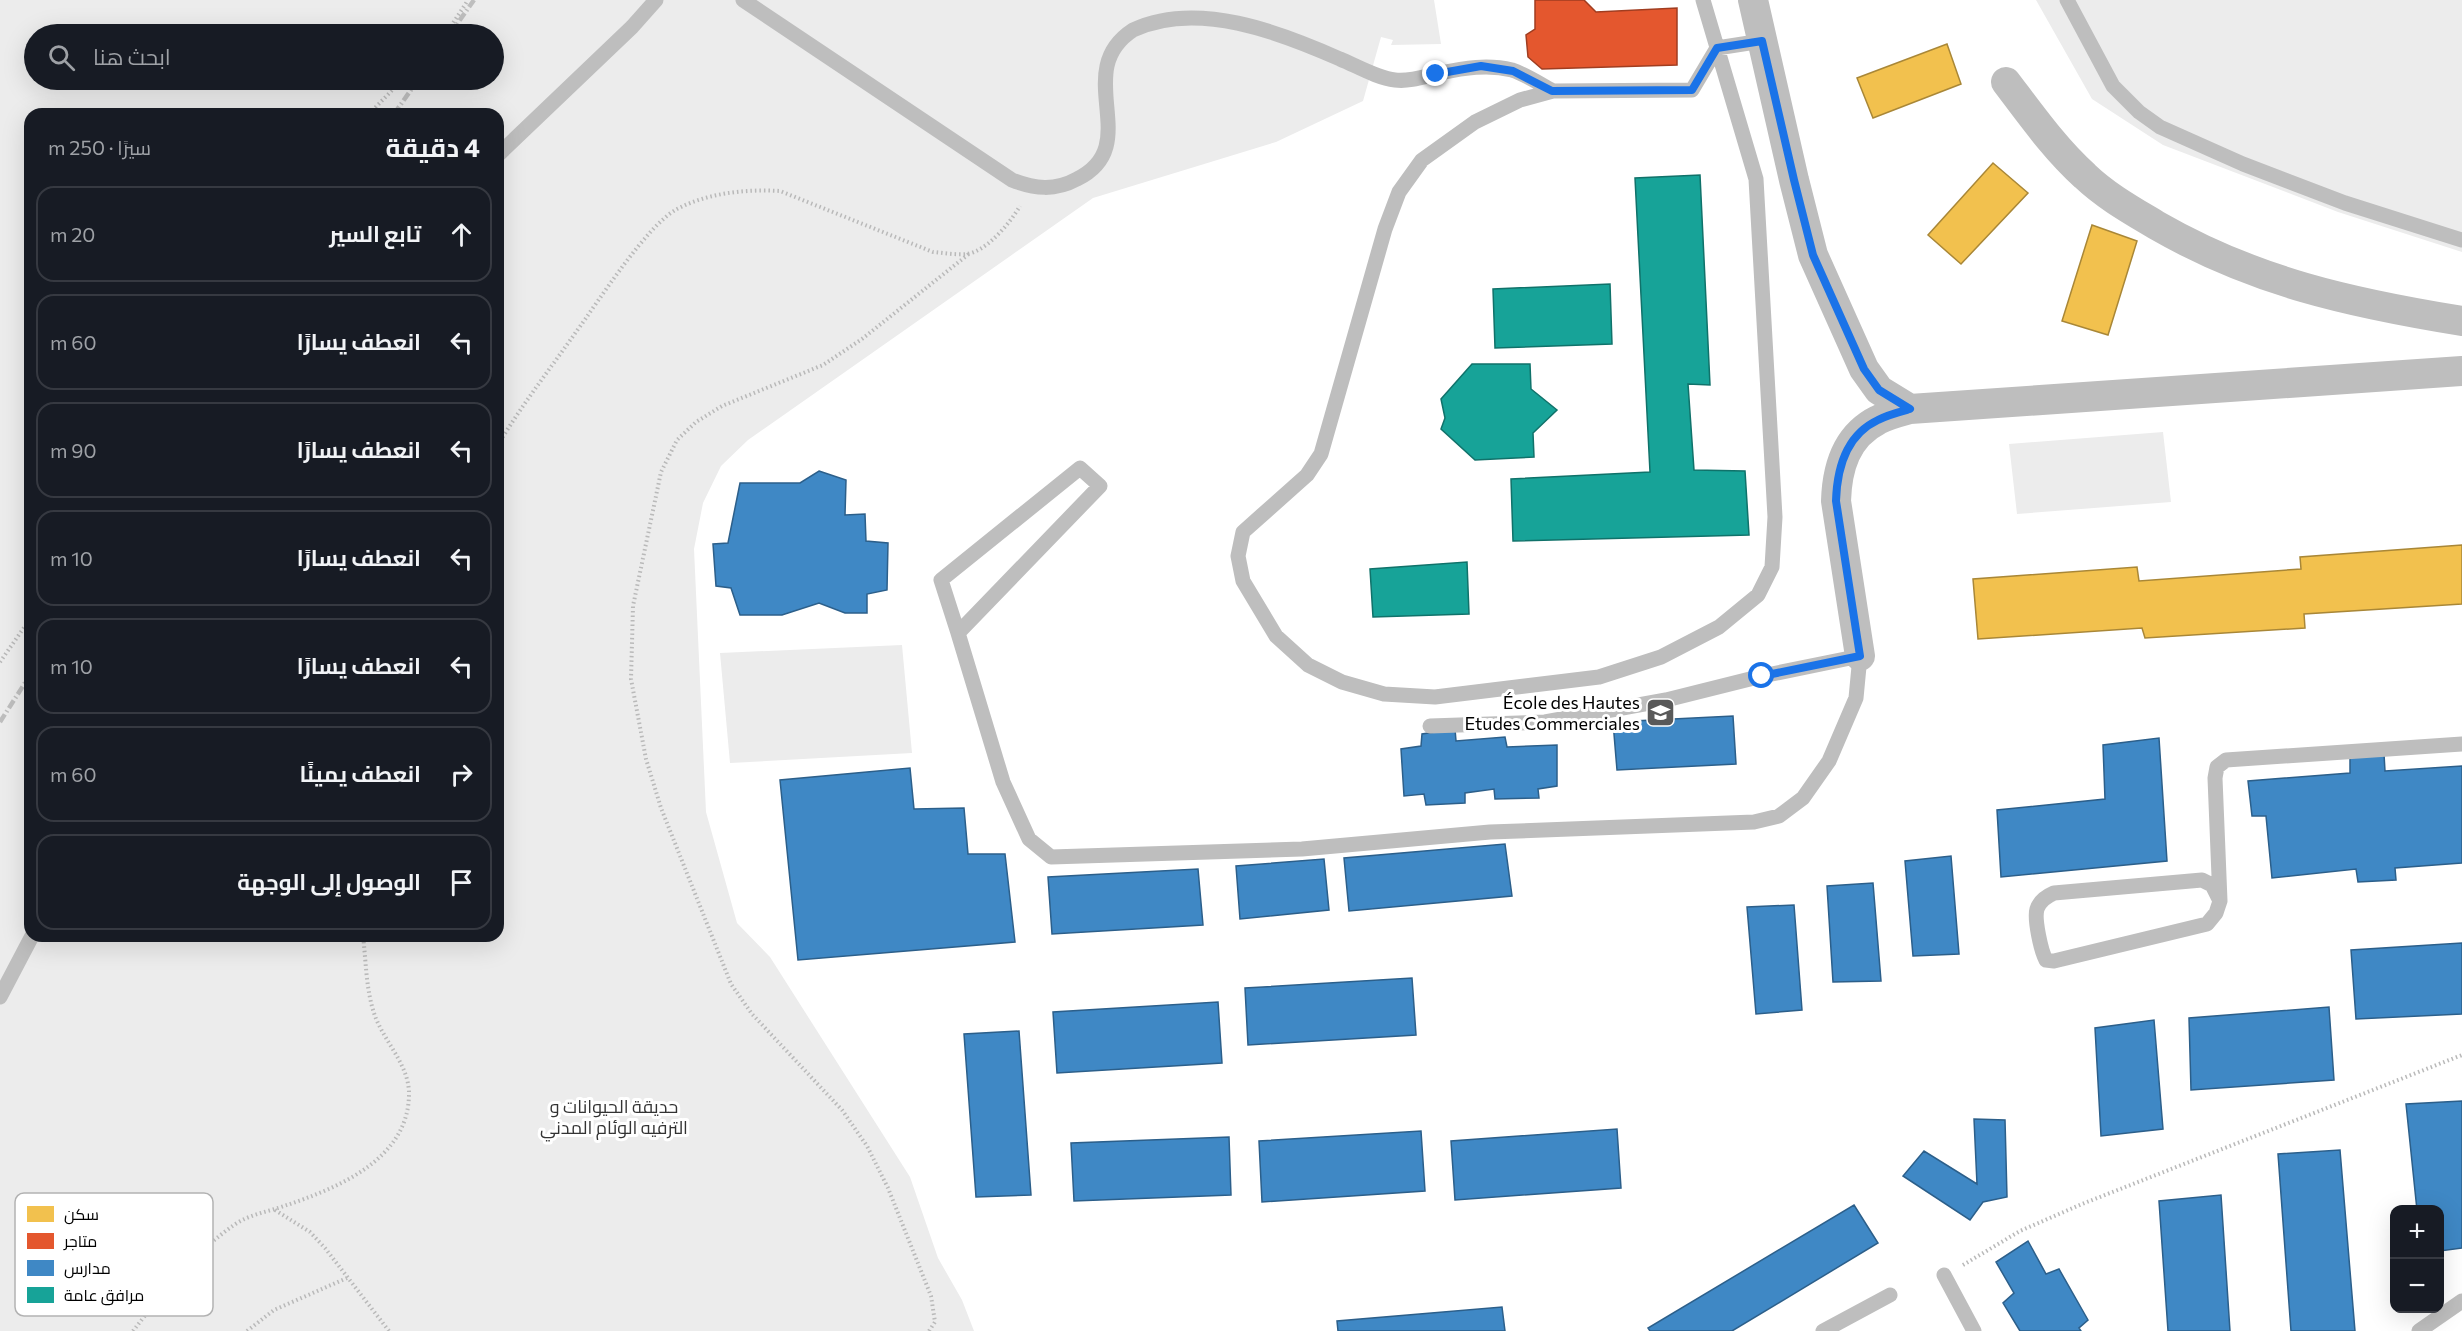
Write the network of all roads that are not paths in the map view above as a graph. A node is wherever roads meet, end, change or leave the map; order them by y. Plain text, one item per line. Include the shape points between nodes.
1 (656, 0) edge
2 (743, 0) edge
3 (1703, 0) edge
4 (1753, 0) edge
5 (2067, 0) edge
6 (1762, 41) junction
7 (1717, 48) junction
8 (2006, 82) dead end
9 (1552, 91) junction
10 (504, 149) edge
11 (2462, 240) edge
12 (2462, 321) edge
13 (2462, 371) edge
14 (1910, 409) junction
15 (958, 633) junction
16 (1860, 656) junction
17 (1430, 726) dead end
18 (2462, 744) edge
19 (2220, 901) junction
20 (29, 942) edge
21 (0, 997) edge
22 (1944, 1275) road end
23 (1890, 1295) dead end
24 (2462, 1301) edge
25 (1824, 1331) edge
26 (1974, 1331) edge
27 (2419, 1331) edge

1 - 10 lane
2 - 9 lane via 1012,180 1032,188 1073,182 1098,165 1107,151 1109,136 1104,78 1108,61 1132,31 1176,14 1203,13 1238,20 1395,80 1481,66 1513,71
3 - 7 lane
4 - 6 street
5 - 11 lane via 2113,86 2160,127 2335,199
6 - 7 lane
6 - 14 street via 1813,255 1864,369 1879,390
7 - 9 lane via 1692,90
7 - 9 lane via 1756,179 1775,517 1772,567 1758,595 1719,627 1700,637 1661,657 1599,677 1435,697 1384,694 1342,682 1308,665 1276,636 1243,580 1238,556 1244,532 1307,475 1322,454 1384,229 1399,192 1422,159 1475,122 1520,100
8 - 12 street via 2054,144 2085,176 2122,205 2197,249 2327,296
13 - 14 street
14 - 16 street via 1878,420 1859,433 1837,476 1836,501
15 - 15 lane via 1100,486 1080,468 941,580
15 - 16 lane via 1003,782 1029,839 1051,857 1302,849 1490,832 1755,822 1779,816 1803,798 1828,761 1856,698
16 - 17 lane via 1666,700 1545,722
18 - 19 lane via 2226,760 2217,767 2215,778
19 - 19 lane via 2207,924 2054,961 2046,960 2041,951 2037,910 2045,897 2054,893 2202,880 2212,885
20 - 21 lane
22 - 26 lane
23 - 25 lane
24 - 27 lane

